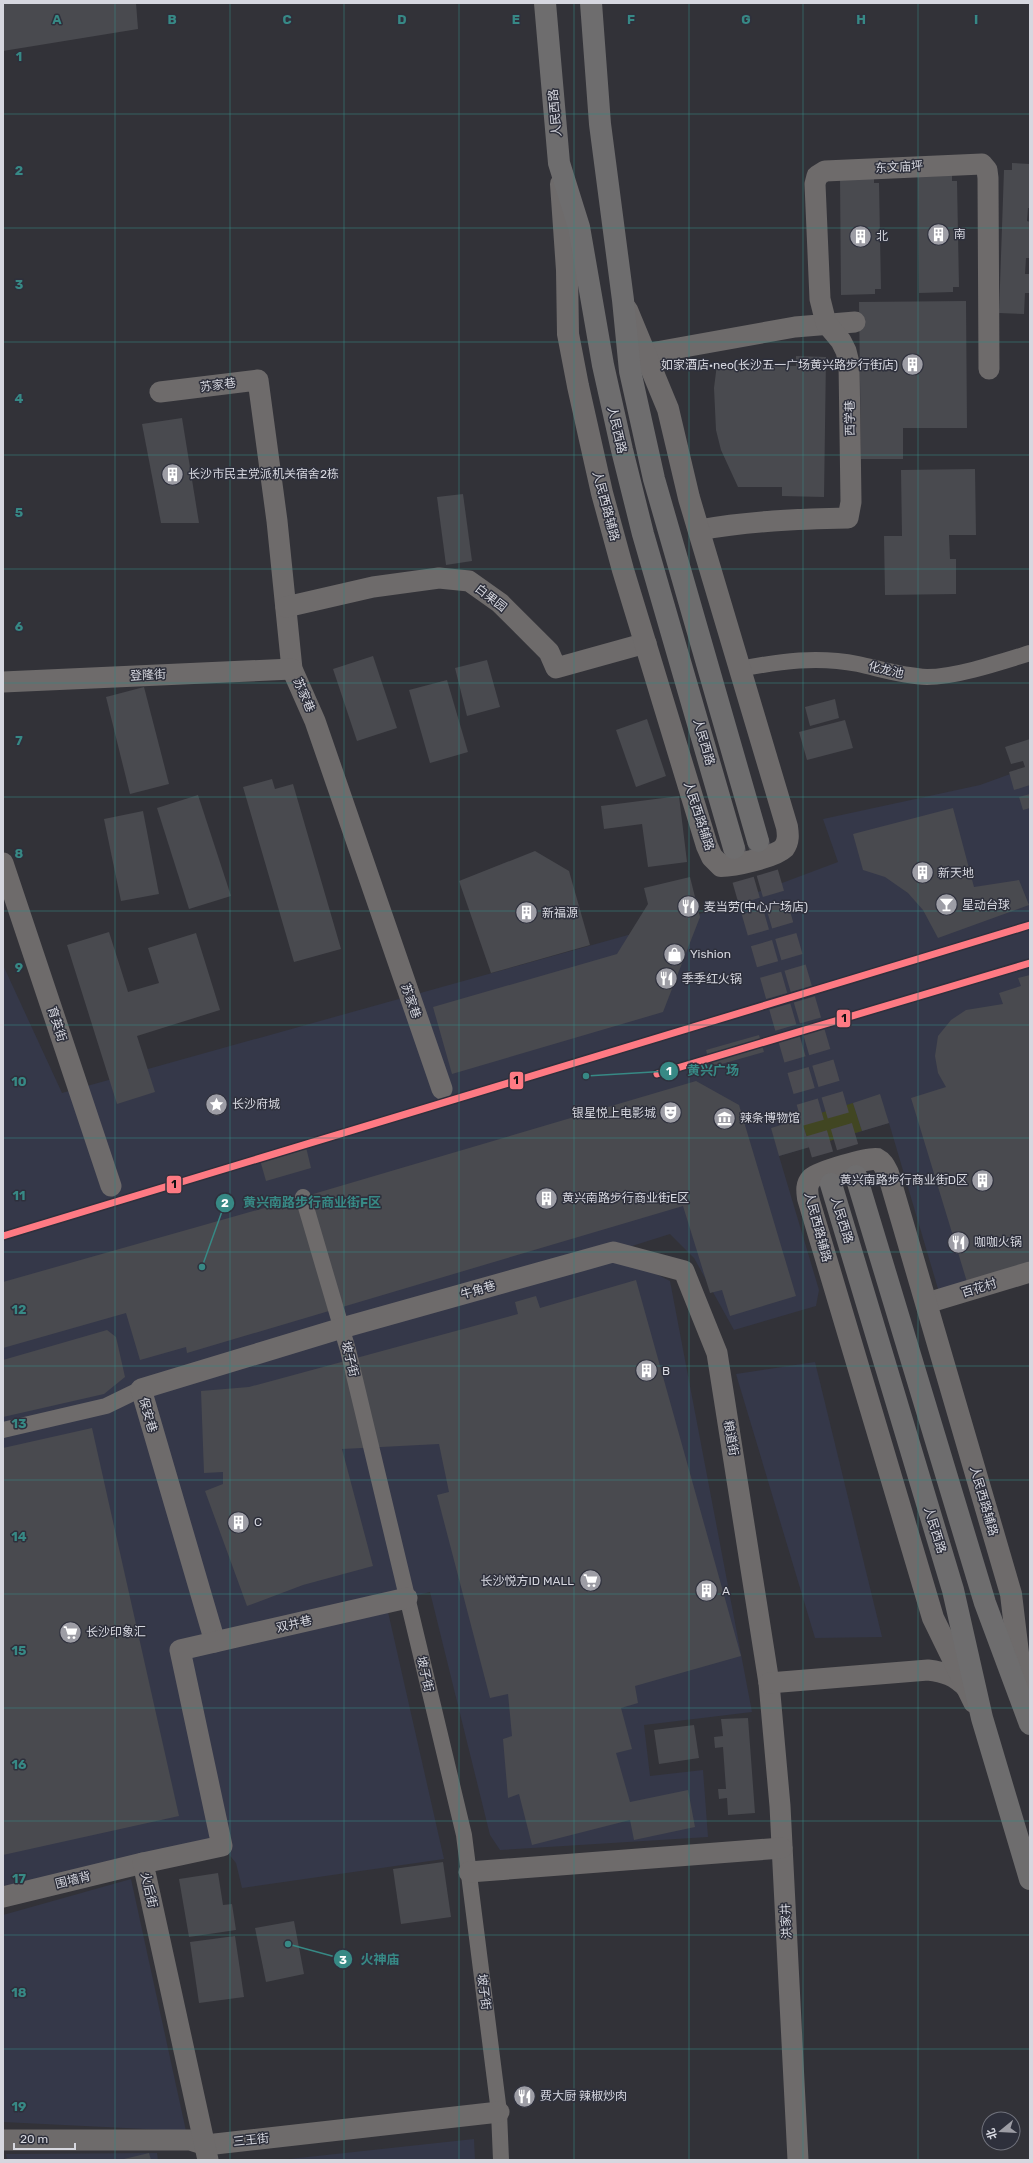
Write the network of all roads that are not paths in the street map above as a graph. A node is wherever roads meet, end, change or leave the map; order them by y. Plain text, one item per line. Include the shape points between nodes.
1 (546, 3) edge
2 (591, 3) edge
3 (559, 163) junction
4 (817, 176) joint
5 (623, 300) junction
6 (855, 322) dead end
7 (826, 323) junction
8 (645, 354) junction
9 (989, 369) dead end
10 (160, 392) dead end
11 (699, 530) junction
12 (286, 608) junction
13 (646, 643) junction
14 (1030, 653) edge
15 (292, 668) junction
16 (741, 669) junction
17 (3, 682) edge
18 (3, 686) edge
19 (758, 841) tunnel mouth
20 (734, 848) tunnel mouth
21 (3, 863) edge
22 (442, 1089) dead end
23 (856, 1176) tunnel mouth
24 (831, 1184) tunnel mouth
25 (111, 1186) dead end
26 (303, 1197) dead end
27 (613, 1252) joint
28 (1030, 1272) edge
29 (928, 1303) junction
30 (342, 1328) junction
31 (141, 1389) junction
32 (3, 1430) edge
33 (407, 1598) junction
34 (1023, 1637) edge
35 (215, 1642) junction
36 (180, 1650) joint
37 (769, 1683) junction
38 (967, 1688) junction
39 (1027, 1714) edge
40 (982, 1718) junction
41 (782, 1848) junction
42 (143, 1862) junction
43 (469, 1872) junction
44 (1030, 1879) edge
45 (3, 1897) edge
46 (499, 2112) junction
47 (3, 2140) edge
48 (207, 2152) edge
49 (502, 2160) edge
50 (798, 2160) edge

1 - 3 main road, 人民西路
2 - 5 main road, 人民西路 via 600,124
3 - 13 street, 人民西路辅路 via 567,270 568,334 602,492
3 - 20 main road, 人民西路 via 579,227 603,365 643,534
4 - 7 street, 西学巷 via 815,184 820,299
4 - 9 street, 东文庙坪 via 825,171 982,164 987,170 988,178
5 - 8 street, 人民西路辅路
5 - 19 main road, 人民西路 via 630,371 654,479
6 - 7 street
7 - 8 street
7 - 11 street, 西学巷 via 841,341 850,363 851,502 848,518 785,520
8 - 11 street, 人民西路辅路 via 668,409
10 - 12 street, 苏家巷 via 258,380
11 - 16 street, 人民西路辅路
12 - 13 street, 白果园 via 373,587 439,578 469,581 500,603 549,652 556,668
12 - 15 street, 苏家巷
13 - 16 street, 人民西路辅路 via 707,846 712,857 721,866 732,866 774,853 783,848 788,839 787,827
14 - 16 street, 化龙池 via 946,675 927,677 815,659 789,660
15 - 17 street, 登隆街
15 - 22 street, 苏家巷 via 315,721
17 - 18 street
21 - 25 street, 育英街
23 - 39 main road via 985,1603
24 - 40 main road, 人民西路 via 953,1590
26 - 30 street, 坡子街
27 - 30 street, 牛角巷
27 - 37 street, 粮道街 via 684,1271 716,1353
28 - 29 street, 百花村
29 - 34 street, 人民西路辅路
29 - 38 street, 人民西路辅路 via 884,1164 875,1159 865,1160 812,1178 807,1186 808,1198 933,1618
30 - 31 street, 保安巷
30 - 33 street, 坡子街
31 - 32 street via 106,1406
31 - 35 street, 保安巷
33 - 35 street, 双井巷
33 - 43 street, 坡子街 via 464,1835
34 - 39 street, 人民西路辅路
35 - 36 street, 双井巷
36 - 42 street, 火后街 via 222,1846
37 - 38 street via 928,1670 956,1677
37 - 41 street, 洪家井
38 - 40 street, 人民西路辅路
40 - 44 main road, 人民西路
41 - 43 street
41 - 50 street, 洪家井
42 - 45 street, 围墙背
42 - 48 street, 火后街
43 - 46 street, 坡子街
46 - 48 street, 三王街
46 - 49 street, 坡子街
47 - 48 street, 三王街 via 190,2140

